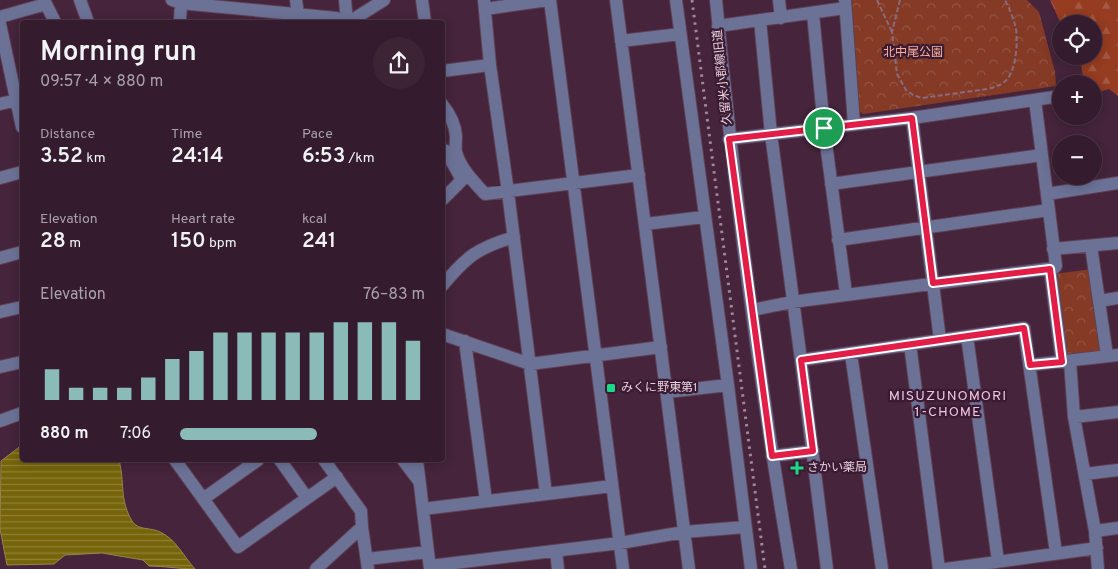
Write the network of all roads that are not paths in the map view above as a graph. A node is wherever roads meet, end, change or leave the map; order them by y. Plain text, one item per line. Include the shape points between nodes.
1 (80, 0) edge
2 (296, 0) edge
3 (345, 0) edge
4 (384, 0) edge
5 (422, 0) edge
6 (549, 0) edge
7 (616, 0) edge
8 (676, 0) edge
9 (716, 0) edge
10 (779, 0) edge
11 (178, 1) edge
12 (45, 2) edge
13 (484, 4) edge
14 (845, 4) edge
15 (298, 14) junction
16 (813, 14) junction
17 (0, 17) edge
18 (780, 18) junction
19 (54, 20) edge
20 (87, 20) edge
21 (180, 20) edge
22 (342, 20) edge
23 (347, 20) edge
24 (350, 20) edge
25 (425, 20) edge
26 (760, 20) junction
27 (0, 24) edge
28 (718, 26) junction
29 (680, 34) junction
30 (621, 40) junction
31 (490, 65) junction
32 (445, 70) edge
33 (1052, 97) edge
34 (19, 100) edge
35 (1035, 100) junction
36 (0, 104) edge
37 (445, 108) edge
38 (912, 118) junction
39 (854, 124) junction
40 (824, 128) junction
41 (771, 134) junction
42 (729, 139) junction
43 (445, 150) edge
44 (1042, 156) junction
45 (918, 172) junction
46 (20, 173) edge
47 (639, 175) junction
48 (0, 178) edge
49 (574, 182) junction
50 (1118, 183) edge
51 (832, 184) junction
52 (508, 192) junction
53 (1047, 194) junction
54 (445, 197) edge
55 (1049, 210) junction
56 (704, 217) junction
57 (645, 224) junction
58 (925, 228) junction
59 (514, 237) junction
60 (838, 240) junction
61 (1118, 243) edge
62 (1092, 246) junction
63 (1054, 250) junction
64 (20, 253) edge
65 (0, 258) edge
66 (1050, 269) junction
67 (445, 283) edge
68 (933, 283) junction
69 (846, 294) junction
70 (1118, 298) edge
71 (1099, 301) junction
72 (792, 302) junction
73 (20, 307) edge
74 (752, 310) junction
75 (0, 312) edge
76 (445, 335) edge
77 (968, 336) junction
78 (940, 340) junction
79 (465, 341) junction
80 (910, 344) junction
81 (661, 347) junction
82 (851, 354) junction
83 (596, 356) junction
84 (1112, 356) edge
85 (801, 360) junction
86 (1066, 361) junction
87 (20, 362) edge
88 (530, 364) junction
89 (1030, 365) junction
90 (0, 367) edge
91 (728, 385) junction
92 (667, 392) junction
93 (1118, 412) edge
94 (20, 415) edge
95 (1074, 417) junction
96 (0, 420) edge
97 (813, 451) junction
98 (772, 456) junction
99 (176, 462) edge
100 (255, 462) edge
101 (281, 462) edge
102 (326, 462) edge
103 (404, 462) edge
104 (417, 462) edge
105 (1118, 470) edge
106 (1085, 474) junction
107 (337, 477) junction
108 (420, 481) junction
109 (612, 486) junction
110 (546, 494) junction
111 (307, 498) junction
112 (203, 499) junction
113 (486, 501) junction
114 (423, 509) junction
115 (362, 527) junction
116 (745, 527) junction
117 (1118, 528) edge
118 (1095, 531) junction
119 (684, 532) junction
120 (620, 543) junction
121 (1097, 548) junction
122 (556, 551) junction
123 (428, 552) junction
124 (1056, 553) junction
125 (998, 561) junction
126 (367, 564) edge
127 (492, 564) edge
128 (430, 568) edge
129 (316, 569) edge
130 (558, 569) edge
131 (623, 569) edge
132 (689, 569) edge
133 (750, 569) edge
134 (791, 569) edge
135 (827, 569) edge
136 (882, 569) edge
137 (939, 569) edge
138 (946, 569) edge
139 (1098, 569) edge

1 - 20 street
2 - 15 street
3 - 23 street
4 - 24 street
5 - 25 street
6 - 13 street
6 - 49 street
7 - 30 street
8 - 29 street
9 - 28 street, 久留米小郡線旧道
10 - 18 street
11 - 15 street
11 - 21 street
12 - 17 street
12 - 19 street
13 - 31 street
14 - 16 street
14 - 39 street
15 - 22 street
16 - 18 street
16 - 40 street
18 - 26 street
26 - 28 street
26 - 41 street
27 - 34 street
28 - 42 street, 久留米小郡線旧道
29 - 30 street
29 - 56 street
30 - 47 street
31 - 32 street
31 - 52 street
33 - 35 street
34 - 36 street
35 - 38 street
35 - 44 street
37 - 52 street via 455,126 456,151 470,178 485,194
38 - 39 street
38 - 45 street
39 - 40 street
40 - 41 street
40 - 51 street
41 - 42 street
41 - 72 street
42 - 74 street, 久留米小郡線旧道
43 - 54 street via 462,180
44 - 45 street
44 - 53 street
45 - 51 street
45 - 58 street
46 - 48 street
47 - 49 street
47 - 57 street
49 - 52 street
49 - 83 street
50 - 53 street
51 - 60 street
52 - 59 street
53 - 55 street
55 - 58 street
55 - 63 street
56 - 57 street
56 - 91 street
57 - 81 street
58 - 60 street
58 - 68 street
59 - 67 street via 478,250
59 - 88 street
60 - 69 street
61 - 62 street
62 - 63 street
62 - 71 street
63 - 66 street via 1056,266
64 - 65 street
66 - 68 street
66 - 86 street
68 - 69 street
68 - 78 street
69 - 72 street
70 - 71 street
71 - 84 street
72 - 74 street
72 - 85 street
73 - 75 street
74 - 98 street, 久留米小郡線旧道
76 - 79 street
77 - 78 street
77 - 89 street via 1024,328
77 - 125 street
78 - 80 street
79 - 88 street
79 - 113 street
80 - 82 street
80 - 137 street
81 - 83 street
81 - 92 street
82 - 85 street
82 - 136 street
83 - 88 street
83 - 109 street
84 - 86 street
85 - 97 street
86 - 89 street
86 - 95 street
87 - 90 street
88 - 110 street
89 - 124 street
91 - 92 street
91 - 116 street
92 - 119 street
93 - 95 street
94 - 96 street
95 - 106 street
97 - 98 street
97 - 135 street
98 - 134 street, 久留米小郡線旧道
99 - 112 street
100 - 112 street
101 - 111 street
102 - 107 street
103 - 108 street
104 - 108 street
105 - 106 street
106 - 118 street
107 - 111 street
107 - 115 street via 361,511
108 - 114 street
109 - 110 street
109 - 120 street
110 - 113 street
111 - 112 street via 238,547
113 - 114 street
114 - 123 street
115 - 126 street
115 - 129 street
116 - 119 street
116 - 133 street
117 - 118 street
118 - 121 street
119 - 120 street
119 - 132 street
120 - 122 street
120 - 131 street
121 - 124 street
121 - 139 street
122 - 127 street
122 - 130 street
123 - 126 street
123 - 128 street
124 - 125 street
125 - 138 street
127 - 128 street

